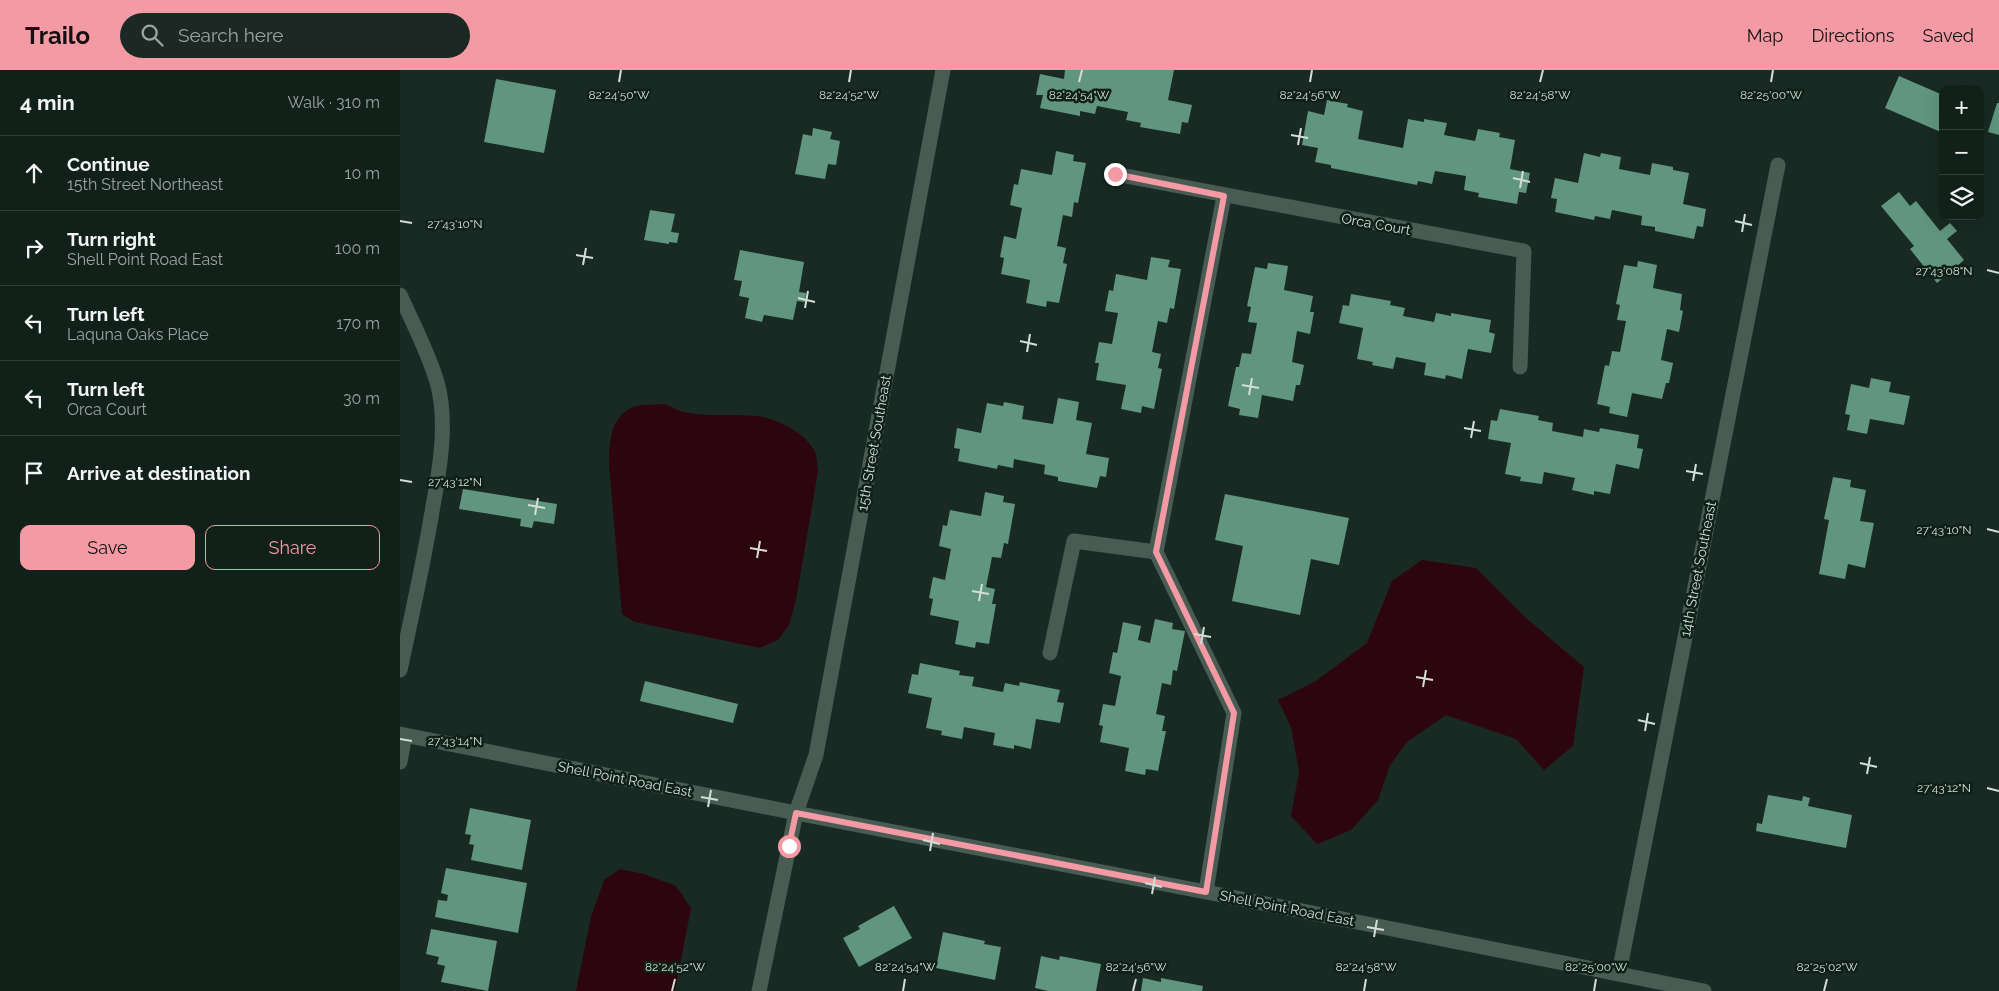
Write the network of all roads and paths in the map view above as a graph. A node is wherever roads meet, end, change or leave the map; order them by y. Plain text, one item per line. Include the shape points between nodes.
1 (943, 70) edge
2 (1778, 165) dead end
3 (1115, 174) dead end
4 (1224, 196) junction
5 (400, 294) edge
6 (1520, 367) dead end
7 (1156, 552) junction
8 (1050, 653) dead end
9 (400, 670) edge
10 (403, 734) edge
11 (400, 762) edge
12 (796, 813) junction
13 (1206, 892) junction
14 (1619, 973) junction
15 (759, 991) edge
16 (1704, 991) edge

1 - 12 street, 15th Street Southeast via 816,755
2 - 14 street, 14th Street Southeast
3 - 4 street, Orca Court
4 - 6 street, Orca Court via 1524,251
4 - 7 street
5 - 9 street via 437,382 441,447 418,586
7 - 8 street via 1074,541
7 - 13 street via 1234,713
10 - 11 street
10 - 12 street, Shell Point Road East
12 - 13 street, Shell Point Road East
12 - 15 street, 15th Street Southeast
13 - 14 street, Shell Point Road East
14 - 16 street, Shell Point Road East

